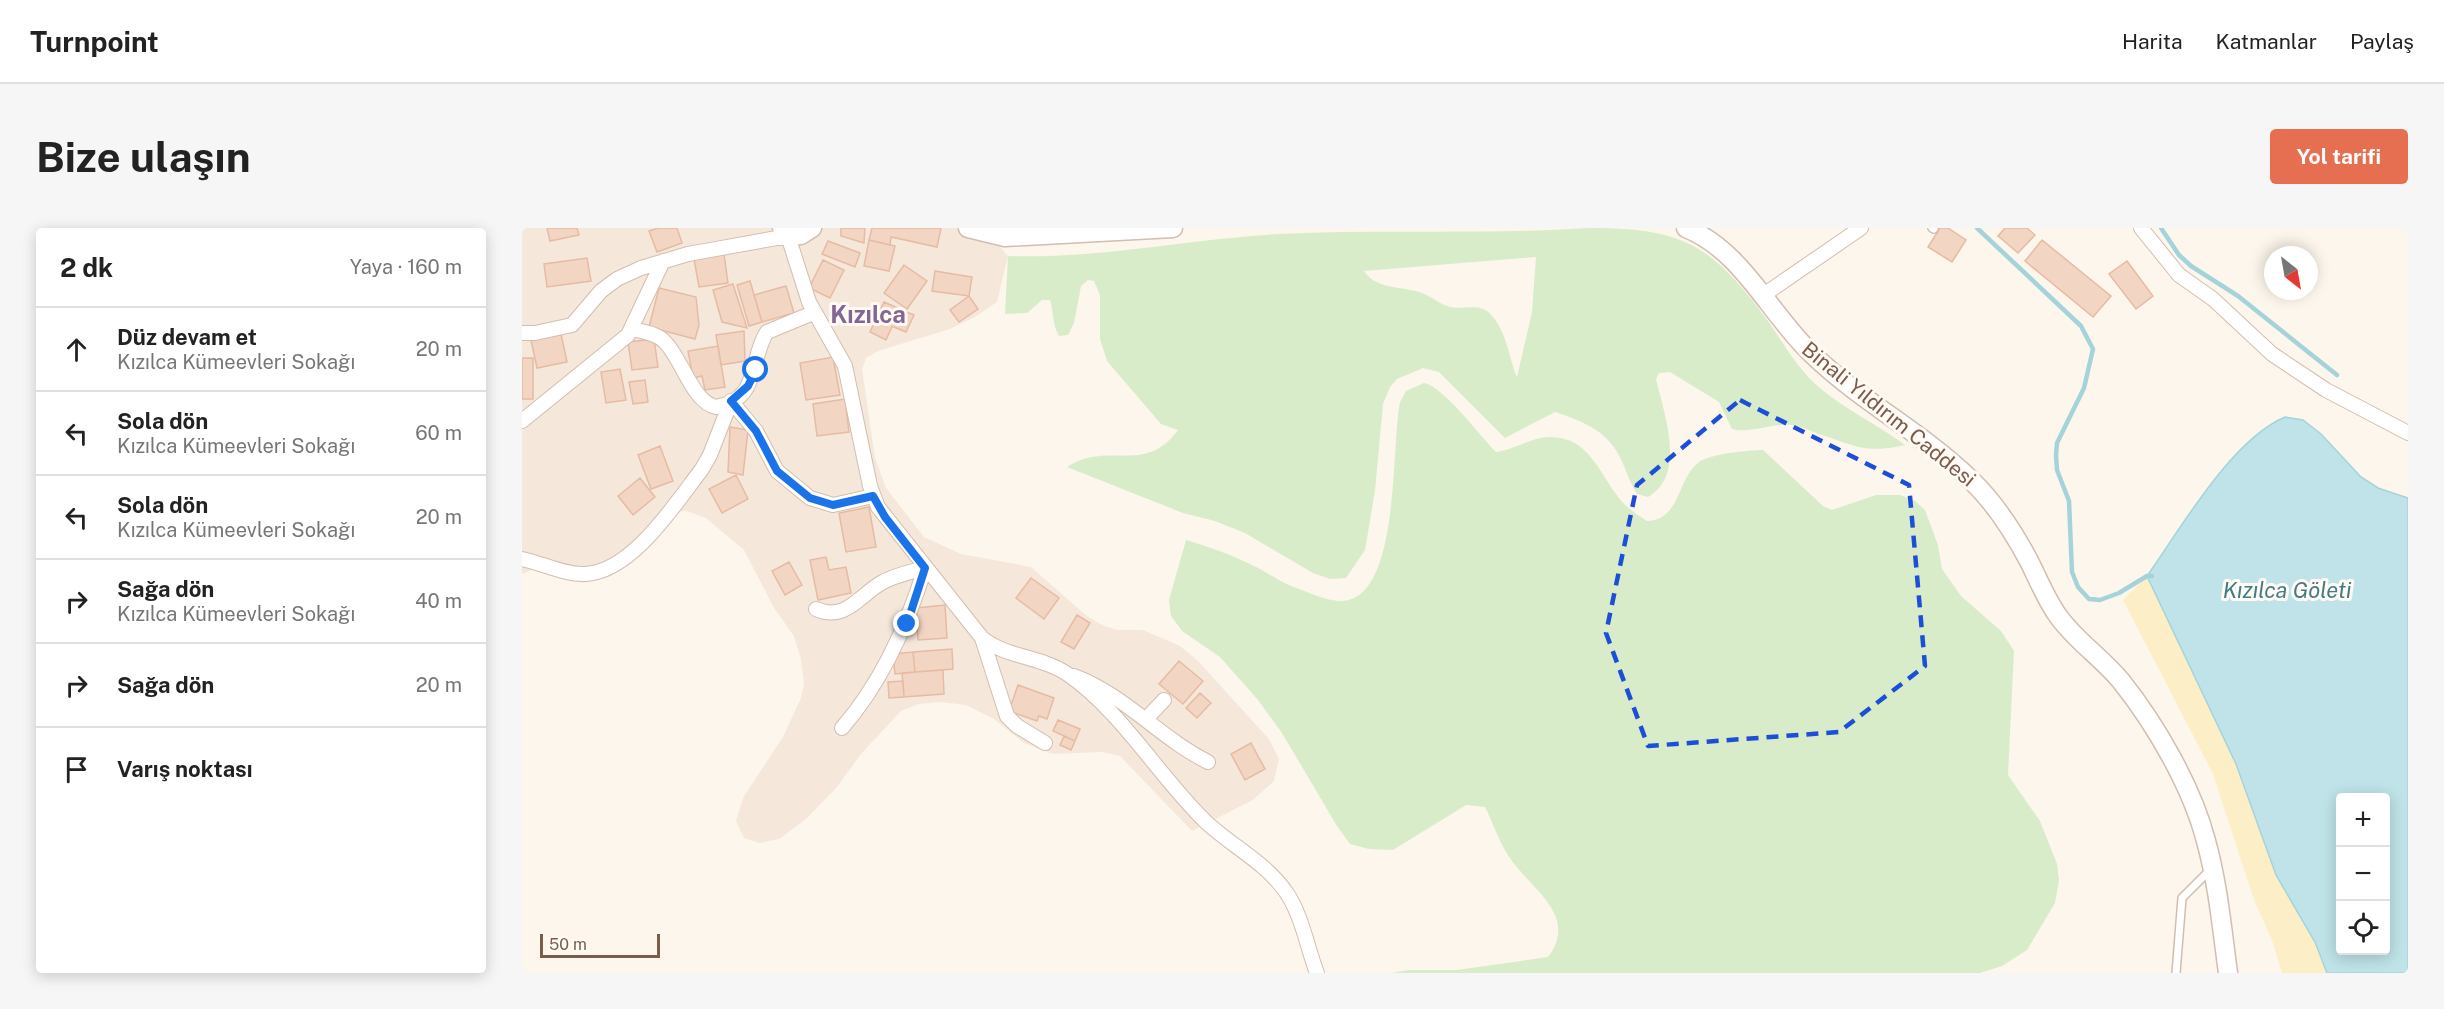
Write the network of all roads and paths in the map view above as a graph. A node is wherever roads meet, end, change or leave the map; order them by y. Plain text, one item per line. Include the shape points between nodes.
1 (812, 228) edge
2 (968, 228) edge
3 (1173, 228) edge
4 (1686, 228) edge
5 (1861, 228) edge
6 (2141, 228) edge
7 (1143, 229) edge
8 (785, 232) edge
9 (663, 261) junction
10 (1761, 296) junction
11 (813, 313) junction
12 (633, 329) junction
13 (522, 333) edge
14 (731, 401) junction
15 (522, 422) edge
16 (2408, 433) edge
17 (873, 496) junction
18 (522, 559) edge
19 (925, 568) junction
20 (816, 609) dead end
21 (982, 638) junction
22 (1062, 671) junction
23 (1164, 700) dead end
24 (1146, 719) junction
25 (842, 729) dead end
26 (1045, 743) dead end
27 (1208, 762) dead end
28 (2213, 868) junction
29 (1317, 973) edge
30 (2176, 973) edge
31 (2228, 973) edge

1 - 8 street via 801,235
2 - 7 street via 1005,237
3 - 7 street
4 - 10 street, Binali Yıldırım Caddesi via 1714,244
5 - 10 street
6 - 16 street via 2179,274 2213,299 2272,354 2326,390
8 - 9 street
8 - 11 street
9 - 12 street
9 - 13 street via 617,279 601,291 572,325
10 - 28 street, Binali Yıldırım Caddesi via 1829,371 1925,440 1990,498 2011,528 2058,616 2120,680 2142,711 2194,805
11 - 14 street via 767,332 752,379
11 - 17 street via 845,366
12 - 14 street via 664,341 702,400 716,407
12 - 15 street
14 - 17 street via 756,431 777,471 810,498 833,505
14 - 18 street via 702,469 631,554 608,568 584,574
17 - 19 street
19 - 20 street via 883,582 845,610 826,613
19 - 21 street
19 - 25 street via 902,635 862,704
21 - 22 street via 1000,650
21 - 26 street via 1007,716
22 - 24 street via 1107,691
22 - 29 street via 1130,734 1207,823 1277,881 1294,907
23 - 24 street
24 - 27 street via 1181,747
28 - 30 lane via 2181,898
28 - 31 street, Binali Yıldırım Caddesi

